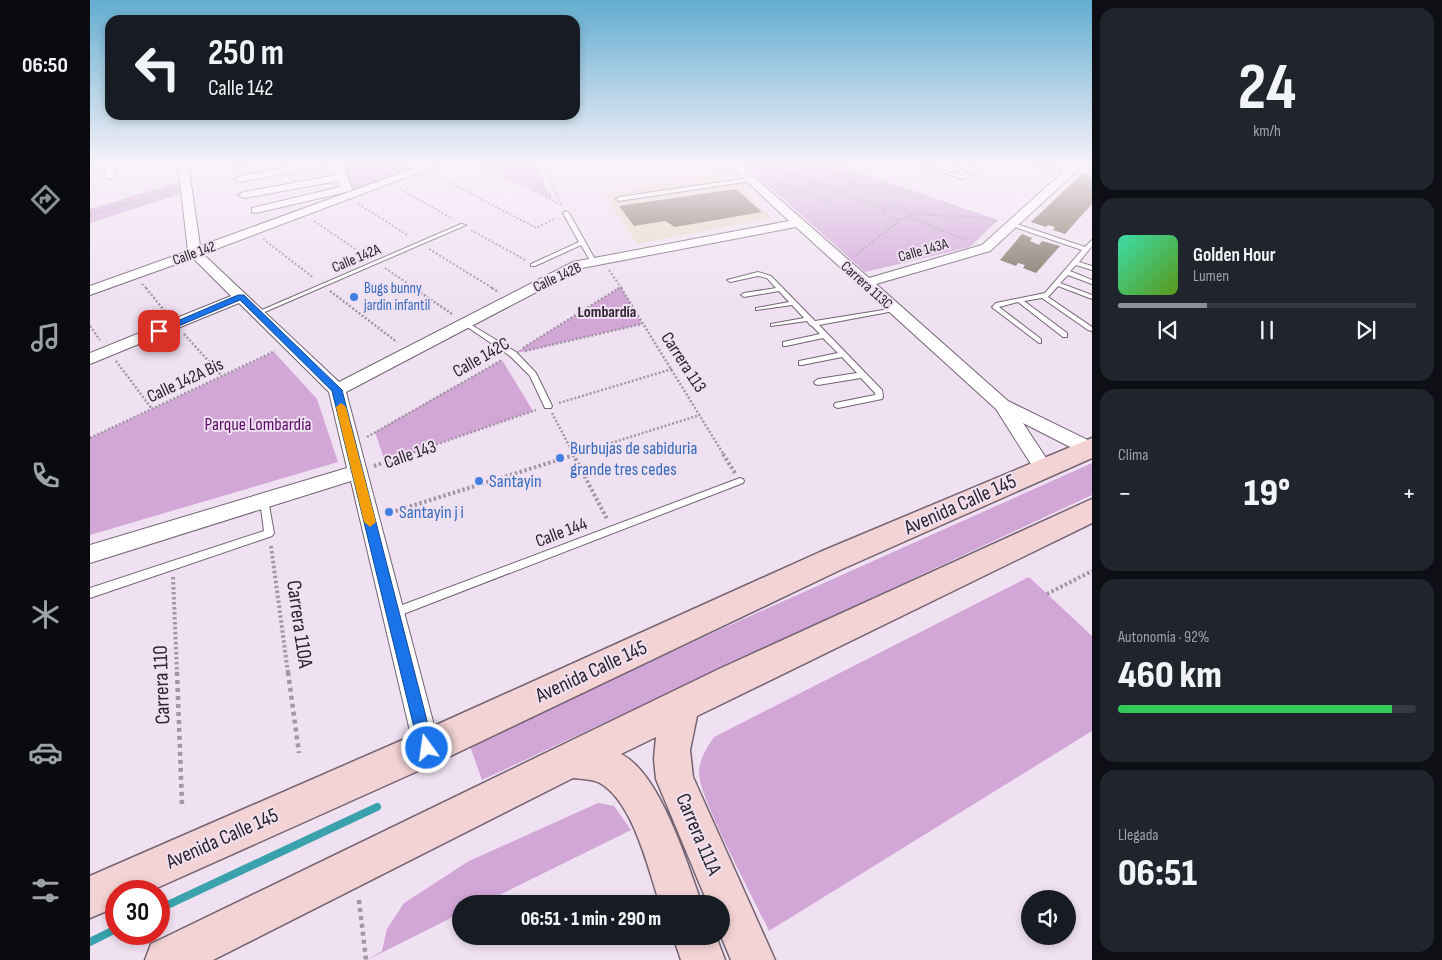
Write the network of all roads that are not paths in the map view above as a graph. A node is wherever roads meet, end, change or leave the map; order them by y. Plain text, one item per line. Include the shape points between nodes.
1 (189, 208) edge
2 (265, 208) edge
3 (311, 208) edge
4 (780, 208) edge
5 (1029, 208) edge
6 (256, 210) dead end
7 (566, 213) road end
8 (797, 223) junction
9 (1010, 224) junction
10 (464, 225) dead end
11 (1092, 242) edge
12 (581, 243) junction
13 (1084, 251) junction
14 (195, 252) junction
15 (1092, 255) edge
16 (597, 260) junction
17 (1074, 262) junction
18 (533, 265) dead end
19 (1092, 268) edge
20 (1066, 272) junction
21 (730, 280) dead end
22 (1092, 282) edge
23 (866, 283) junction
24 (1057, 284) junction
25 (779, 288) junction
26 (90, 291) edge
27 (744, 295) dead end
28 (1043, 296) junction
29 (1092, 296) edge
30 (241, 297) junction
31 (1020, 301) junction
32 (793, 303) junction
33 (758, 309) dead end
34 (894, 309) junction
35 (258, 313) junction
36 (809, 321) junction
37 (465, 323) junction
38 (773, 325) dead end
39 (1090, 329) dead end
40 (824, 336) junction
41 (1065, 336) dead end
42 (1040, 341) dead end
43 (786, 344) dead end
44 (841, 355) junction
45 (90, 359) edge
46 (802, 363) dead end
47 (861, 375) junction
48 (818, 382) dead end
49 (337, 390) junction
50 (838, 405) dead end
51 (548, 406) road end
52 (1002, 406) junction
53 (1090, 448) edge
54 (1043, 468) junction
55 (357, 472) junction
56 (740, 481) road end
57 (264, 500) junction
58 (1092, 510) edge
59 (90, 554) edge
60 (90, 593) edge
61 (393, 613) junction
62 (683, 705) junction
63 (427, 748) junction
64 (571, 760) junction
65 (677, 895) edge
66 (90, 897) edge
67 (697, 945) edge
68 (167, 960) edge
69 (703, 960) edge
70 (753, 960) edge

1 - 14 street
2 - 6 street
3 - 14 street, Calle 142
4 - 8 street, Carrera 113C
5 - 9 street, Calle 143A
7 - 12 lane
8 - 16 street, Calle 142B
8 - 23 street, Carrera 113C
9 - 13 lane
9 - 23 street, Calle 143A via 986,248 977,252
10 - 35 lane, Calle 142A
11 - 13 lane
12 - 16 lane
12 - 18 lane
13 - 15 lane
13 - 17 lane
14 - 26 street, Calle 142
14 - 30 street
16 - 37 street, Calle 142B via 553,276
17 - 19 lane
17 - 20 lane
20 - 22 lane
20 - 24 lane
21 - 25 lane via 764,275
23 - 34 street, Carrera 113C
24 - 28 lane
24 - 29 lane
25 - 27 lane
25 - 32 lane
28 - 31 lane
28 - 39 lane
30 - 35 street
30 - 45 street
31 - 41 lane
31 - 42 lane via 995,307
32 - 33 lane
32 - 36 lane
34 - 36 lane
34 - 52 street, Carrera 113C
35 - 49 street
36 - 38 lane
36 - 40 lane
37 - 49 street, Calle 142B
37 - 51 lane via 513,354 533,375
40 - 43 lane
40 - 44 lane
44 - 46 lane
44 - 47 lane
47 - 48 lane
47 - 50 lane via 879,392 879,397
49 - 55 street
52 - 53 street, Carrera 113C
52 - 54 street, Carrera 113C
53 - 54 main road, Avenida Calle 145
54 - 63 main road, Avenida Calle 145 via 830,561
55 - 57 street
55 - 61 street
56 - 61 lane, Calle 144
57 - 59 street
57 - 60 lane via 269,533
58 - 62 main road
61 - 63 street
62 - 64 main road
62 - 70 main road, Carrera 111A via 671,738 675,779
63 - 66 main road, Avenida Calle 145
64 - 65 main road via 594,762 612,769 629,784 640,799
64 - 68 main road
67 - 69 street

